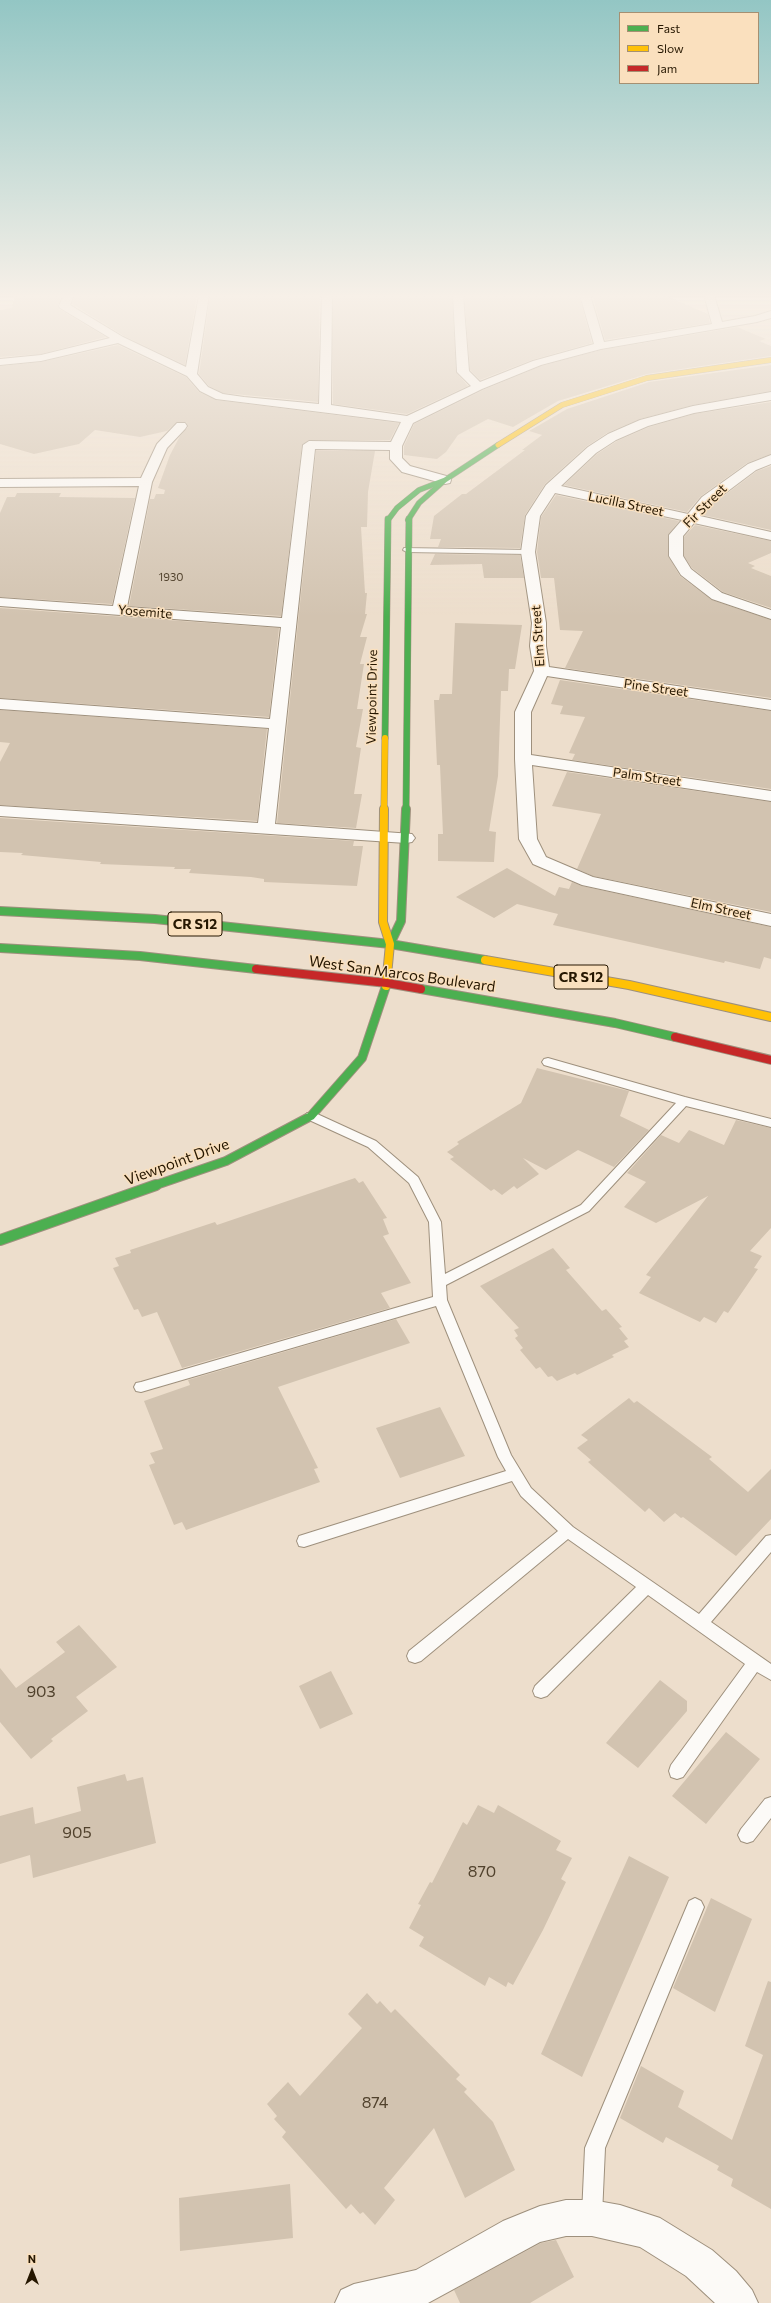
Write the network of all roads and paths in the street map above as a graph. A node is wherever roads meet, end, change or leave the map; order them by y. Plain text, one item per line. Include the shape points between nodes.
1 (261, 402) edge
2 (325, 402) edge
3 (446, 402) edge
4 (570, 402) edge
5 (735, 402) edge
6 (325, 408) junction
7 (409, 420) junction
8 (181, 426) dead end
9 (396, 446) junction
10 (771, 459) edge
11 (445, 480) junction
12 (146, 482) junction
13 (0, 483) edge
14 (551, 488) junction
15 (690, 518) junction
16 (771, 536) edge
17 (407, 550) junction
18 (528, 552) junction
19 (0, 602) edge
20 (119, 610) junction
21 (771, 615) edge
22 (290, 623) junction
23 (542, 671) junction
24 (0, 704) edge
25 (771, 705) edge
26 (278, 724) junction
27 (523, 759) junction
28 (771, 796) edge
29 (0, 811) edge
30 (266, 828) junction
31 (383, 837) junction
32 (406, 838) junction
33 (0, 911) edge
34 (771, 920) edge
35 (390, 944) junction
36 (0, 948) edge
37 (387, 983) junction
38 (771, 1017) edge
39 (771, 1060) edge
40 (548, 1062) dead end
41 (684, 1101) junction
42 (311, 1116) junction
43 (771, 1123) edge
44 (0, 1240) edge
45 (439, 1283) junction
46 (440, 1300) junction
47 (141, 1387) dead end
48 (515, 1474) junction
49 (568, 1531) junction
50 (304, 1541) dead end
51 (771, 1541) edge
52 (646, 1586) junction
53 (700, 1624) junction
54 (415, 1656) dead end
55 (755, 1662) junction
56 (771, 1673) edge
57 (541, 1691) dead end
58 (677, 1771) dead end
59 (771, 1805) edge
60 (747, 1835) dead end
61 (695, 1907) dead end
62 (592, 2218) junction
63 (354, 2303) edge
64 (739, 2303) edge

1 - 6 street
2 - 6 street
3 - 7 street
4 - 11 street, Viewpoint Drive via 534,420
5 - 14 street, Elm Street via 644,423 612,437 592,450
6 - 7 street
7 - 9 street
8 - 12 street via 161,447
9 - 11 street via 396,459 406,469
9 - 22 street via 309,445
10 - 15 street, Fir Street via 752,467 725,485
11 - 17 street, Viewpoint Drive via 419,502 407,521
11 - 31 street, Viewpoint Drive via 419,490 388,519
12 - 13 street
12 - 20 street
14 - 15 street, Lucilla Street
14 - 18 street, Elm Street via 533,516
15 - 16 street, Lucilla Street
15 - 21 street, Fir Street via 676,536 676,556 686,572 717,596
17 - 18 lane
17 - 32 street, Viewpoint Drive
18 - 23 street, Elm Street via 539,623 538,646
19 - 20 street, Yosemite
20 - 22 street, Yosemite
22 - 26 street
23 - 25 street, Pine Street
23 - 27 street, Elm Street via 523,712
24 - 26 street
26 - 30 street
27 - 28 street, Palm Street
27 - 34 street, Elm Street via 528,839 539,860 588,881
29 - 30 street
30 - 31 street
31 - 32 street
31 - 35 street, Viewpoint Drive via 384,922
32 - 35 street, Viewpoint Drive via 401,920
33 - 35 street, West San Marcos Boulevard / CR S12 via 155,919
35 - 37 street, Viewpoint Drive
35 - 38 street, West San Marcos Boulevard / CR S12 via 629,985
36 - 37 street, West San Marcos Boulevard via 140,956
37 - 39 street, West San Marcos Boulevard via 615,1023
37 - 42 street, Viewpoint Drive via 362,1058
40 - 41 lane
41 - 43 lane
41 - 45 lane via 585,1208
42 - 44 street, Viewpoint Drive via 226,1161
42 - 45 lane via 372,1144 414,1180 435,1222
45 - 46 lane
46 - 47 lane
46 - 48 lane via 505,1457
48 - 49 lane via 526,1492
48 - 50 lane
49 - 52 lane
49 - 54 lane
51 - 53 lane
52 - 53 lane
52 - 57 lane
53 - 55 lane
55 - 56 lane
55 - 58 lane
59 - 60 lane
61 - 62 lane via 595,2148
62 - 63 street via 566,2218 540,2224 516,2234 424,2286 400,2294
62 - 64 street via 647,2231 674,2246 723,2284

